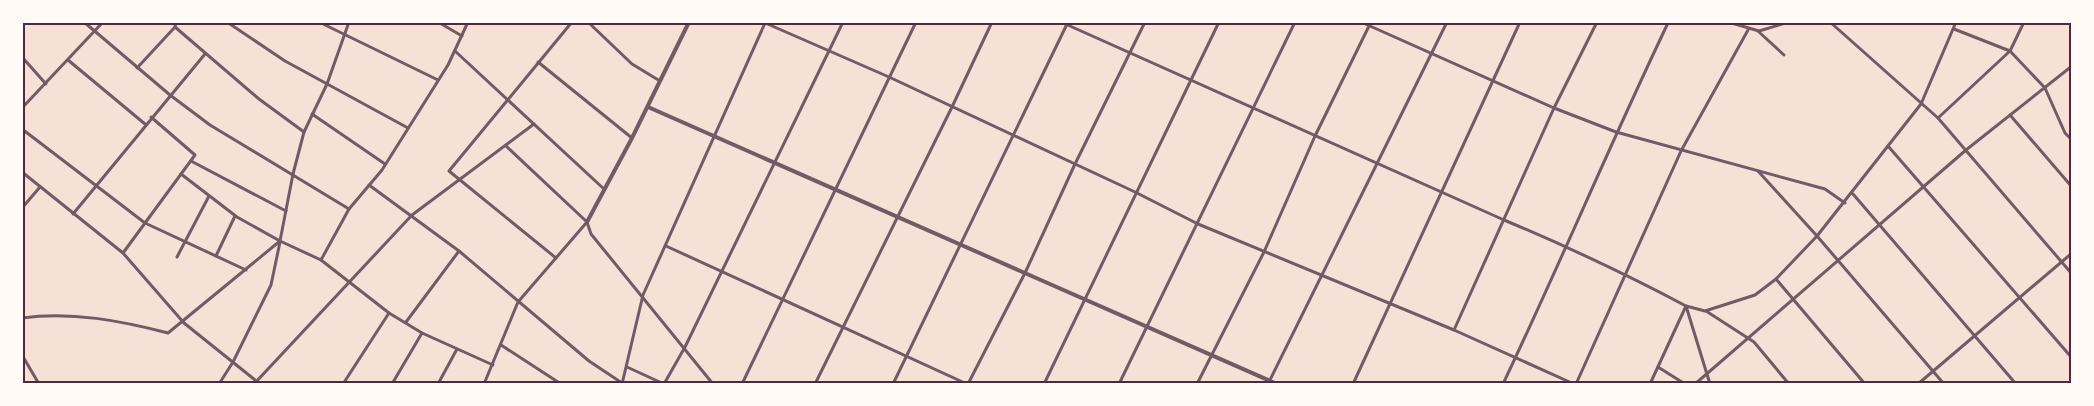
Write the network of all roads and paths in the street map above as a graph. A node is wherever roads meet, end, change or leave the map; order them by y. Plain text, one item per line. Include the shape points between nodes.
1 (84, 22) edge
2 (103, 22) edge
3 (176, 22) edge
4 (227, 22) edge
5 (319, 22) edge
6 (349, 22) edge
7 (438, 22) edge
8 (468, 22) edge
9 (572, 22) edge
10 (588, 22) edge
11 (689, 22) edge
12 (843, 22) edge
13 (916, 22) edge
14 (992, 22) edge
15 (1061, 22) edge
16 (1145, 22) edge
17 (1219, 22) edge
18 (1295, 22) edge
19 (1361, 22) edge
20 (1447, 22) edge
21 (1520, 22) edge
22 (1597, 22) edge
23 (1728, 22) edge
24 (1789, 22) edge
25 (1830, 22) edge
26 (1956, 22) edge
27 (2024, 22) edge
28 (765, 23) edge
29 (1668, 23) edge
30 (1067, 24) edge
31 (1370, 24) edge
32 (175, 27) junction
33 (1954, 28) junction
34 (1748, 30) junction
35 (96, 31) junction
36 (1759, 32) junction
37 (345, 34) junction
38 (462, 36) junction
39 (455, 51) junction
40 (829, 51) junction
41 (2010, 51) junction
42 (1129, 52) junction
43 (205, 54) junction
44 (1431, 54) junction
45 (1784, 55) dead end
46 (22, 57) edge
47 (68, 60) junction
48 (538, 62) junction
49 (2072, 66) edge
50 (137, 68) junction
51 (889, 77) junction
52 (438, 80) junction
53 (660, 80) junction
54 (1189, 80) junction
55 (1491, 81) junction
56 (46, 84) junction
57 (326, 84) junction
58 (2045, 88) junction
59 (170, 95) junction
60 (507, 99) junction
61 (1922, 104) junction
62 (648, 107) junction
63 (952, 107) junction
64 (1253, 107) junction
65 (22, 108) edge
66 (1554, 108) junction
67 (312, 114) junction
68 (2010, 115) junction
69 (151, 117) junction
70 (1938, 118) junction
71 (145, 124) junction
72 (534, 124) junction
73 (408, 128) junction
74 (22, 129) edge
75 (304, 132) junction
76 (1616, 132) junction
77 (1012, 135) junction
78 (1315, 136) junction
79 (715, 137) junction
80 (632, 138) junction
81 (2072, 140) edge
82 (506, 146) junction
83 (1888, 146) junction
84 (1681, 150) junction
85 (1966, 150) junction
86 (191, 161) junction
87 (775, 163) junction
88 (385, 164) junction
89 (1075, 164) junction
90 (1376, 164) junction
91 (1757, 170) junction
92 (22, 172) edge
93 (181, 174) junction
94 (293, 174) junction
95 (461, 180) junction
96 (96, 185) junction
97 (369, 185) junction
98 (40, 187) junction
99 (1924, 187) junction
100 (2072, 187) edge
101 (604, 189) junction
102 (835, 190) junction
103 (1442, 191) junction
104 (1136, 192) junction
105 (1852, 194) junction
106 (209, 196) junction
107 (1844, 203) junction
108 (22, 208) edge
109 (349, 209) junction
110 (286, 211) junction
111 (73, 214) junction
112 (412, 215) junction
113 (235, 216) junction
114 (898, 217) junction
115 (1504, 220) junction
116 (587, 222) junction
117 (145, 223) junction
118 (1198, 224) junction
119 (1880, 225) junction
120 (1817, 236) junction
121 (280, 241) junction
122 (185, 242) junction
123 (961, 245) junction
124 (666, 246) junction
125 (1567, 246) junction
126 (459, 251) junction
127 (1264, 252) junction
128 (124, 253) junction
129 (2072, 253) edge
130 (216, 256) junction
131 (177, 257) dead end
132 (556, 258) junction
133 (321, 260) junction
134 (1838, 260) junction
135 (2061, 262) junction
136 (246, 270) junction
137 (721, 271) junction
138 (1025, 273) junction
139 (1624, 273) junction
140 (2072, 274) edge
141 (1322, 277) junction
142 (1776, 279) junction
143 (348, 281) junction
144 (643, 295) junction
145 (2019, 298) junction
146 (782, 299) junction
147 (1084, 299) junction
148 (1793, 299) junction
149 (518, 302) junction
150 (1389, 305) junction
151 (1686, 306) junction
152 (1706, 311) junction
153 (389, 312) junction
154 (22, 318) edge
155 (406, 322) junction
156 (184, 323) junction
157 (842, 326) junction
158 (1147, 326) junction
159 (1454, 330) junction
160 (422, 333) junction
161 (1974, 335) junction
162 (1748, 338) junction
163 (501, 345) junction
164 (685, 347) junction
165 (457, 349) junction
166 (1211, 354) junction
167 (22, 355) edge
168 (906, 357) junction
169 (1516, 357) junction
170 (2072, 358) edge
171 (233, 362) junction
172 (493, 366) junction
173 (627, 367) junction
174 (1658, 367) junction
175 (1933, 370) junction
176 (1707, 374) junction
177 (255, 382) edge
178 (1269, 382) edge
179 (622, 383) edge
180 (39, 384) edge
181 (219, 384) edge
182 (260, 384) edge
183 (343, 384) edge
184 (392, 384) edge
185 (438, 384) edge
186 (484, 384) edge
187 (561, 384) edge
188 (664, 384) edge
189 (713, 384) edge
190 (742, 384) edge
191 (815, 384) edge
192 (893, 384) edge
193 (968, 384) edge
194 (1044, 384) edge
195 (1119, 384) edge
196 (1196, 384) edge
197 (1277, 384) edge
198 (1353, 384) edge
199 (1503, 384) edge
200 (1575, 384) edge
201 (1650, 384) edge
202 (1686, 384) edge
203 (1695, 384) edge
204 (1710, 384) edge
205 (1789, 384) edge
206 (1865, 384) edge
207 (1918, 384) edge
208 (1944, 384) edge
209 (2016, 384) edge

1 - 35 street
2 - 35 street
3 - 32 street
4 - 57 street
5 - 37 street
6 - 37 street
7 - 38 street
8 - 38 street
9 - 48 street
10 - 53 street via 632,64
11 - 53 street
12 - 40 street
13 - 51 street
14 - 63 street
15 - 30 street
16 - 42 street
17 - 54 street
18 - 64 street
19 - 31 street
20 - 44 street
21 - 55 street
22 - 66 street
23 - 34 street
24 - 36 street
25 - 61 street
26 - 33 street
27 - 41 street
28 - 40 street
28 - 79 street
29 - 76 street
30 - 42 street
30 - 77 street
31 - 44 street
31 - 78 street
32 - 43 street
32 - 50 street
33 - 41 street
33 - 61 street
34 - 36 street
34 - 84 street
35 - 47 street
35 - 50 street
36 - 45 street
37 - 52 street
37 - 57 street
38 - 39 street
39 - 52 street
39 - 60 street
40 - 51 street
40 - 87 street
41 - 58 street
41 - 70 street
42 - 54 street
42 - 89 street
43 - 59 street
43 - 75 street
44 - 55 street
44 - 90 street
46 - 56 street
47 - 56 street
47 - 71 street
48 - 60 street
48 - 80 street
49 - 58 street
50 - 59 street
51 - 63 street
51 - 102 street
52 - 73 street
53 - 62 street
54 - 64 street
54 - 104 street
55 - 66 street
55 - 103 street
56 - 65 street
57 - 67 street
57 - 73 street
58 - 68 street
58 - 81 street via 2065,133
59 - 69 street
59 - 94 street via 210,125
60 - 72 street
60 - 95 street via 449,171
61 - 70 street
61 - 83 street
62 - 79 street
62 - 80 street
63 - 77 street
63 - 114 street
64 - 78 street
64 - 118 street
66 - 76 street
66 - 115 street
67 - 75 street
67 - 88 street
68 - 85 street
68 - 100 street
69 - 71 street
69 - 86 street via 195,155
70 - 85 street
71 - 96 street
72 - 82 street
72 - 101 street
73 - 88 street
74 - 96 street
75 - 94 street
76 - 84 street
76 - 125 street
77 - 89 street
77 - 123 street
78 - 90 street
78 - 127 street
79 - 87 street
79 - 124 street
80 - 101 street
82 - 95 street
82 - 116 street
83 - 99 street
83 - 105 street
84 - 91 street
84 - 139 street
85 - 99 street
85 - 135 street
86 - 93 street
86 - 110 street
87 - 102 street
87 - 137 street
88 - 97 street
89 - 104 street
89 - 138 street
90 - 103 street
90 - 141 street
91 - 107 street via 1825,189
91 - 120 street
92 - 98 street
93 - 106 street
93 - 117 street
94 - 109 street
94 - 110 street
95 - 112 street
95 - 132 street
96 - 111 street
96 - 117 street
97 - 109 street
97 - 112 street
98 - 108 street
98 - 111 street
99 - 119 street
99 - 145 street
101 - 116 street
102 - 114 street
102 - 146 street
103 - 115 street
103 - 150 street
104 - 118 street
104 - 147 street
105 - 107 street
105 - 119 street
106 - 113 street
106 - 122 street
107 - 120 street
109 - 133 street
110 - 121 street
111 - 128 street
112 - 126 street
112 - 143 street
113 - 121 street
113 - 130 street
114 - 123 street
114 - 157 street
115 - 125 street
115 - 159 street
116 - 132 street
116 - 144 street via 591,234
117 - 122 street
117 - 128 street
118 - 127 street
118 - 158 street
119 - 134 street
119 - 161 street
120 - 134 street
120 - 142 street
121 - 133 street
121 - 136 street
121 - 171 street via 272,285
122 - 130 street
122 - 131 street
123 - 138 street
123 - 168 street
124 - 137 street
124 - 144 street
125 - 139 street
125 - 169 street
126 - 149 street
126 - 155 street
127 - 141 street
127 - 166 street
128 - 156 street
129 - 135 street
130 - 136 street
132 - 149 street
133 - 143 street
134 - 148 street
134 - 175 street
135 - 140 street
135 - 145 street
136 - 156 street
137 - 146 street
137 - 164 street
138 - 147 street
138 - 193 street
139 - 151 street
139 - 200 street
141 - 150 street
141 - 178 street
142 - 148 street
142 - 152 street via 1755,295
143 - 153 street
143 - 177 street
144 - 164 street
144 - 173 street
145 - 161 street
145 - 170 street
146 - 157 street
146 - 190 street
147 - 158 street
147 - 194 street
148 - 162 street
148 - 206 street
149 - 163 street
149 - 179 street via 589,361
150 - 159 street
150 - 198 street
151 - 152 street
151 - 174 street
151 - 176 street
152 - 162 street
153 - 155 street
153 - 183 street
154 - 156 street via 38,316 125,322 168,333
155 - 160 street
156 - 171 street
157 - 168 street
157 - 191 street
158 - 166 street
158 - 195 street
159 - 169 street
160 - 165 street
160 - 184 street
161 - 175 street
161 - 209 street
162 - 176 street
162 - 205 street
163 - 172 street
163 - 187 street
164 - 188 street
164 - 189 street
165 - 172 street
165 - 185 street
166 - 178 street
166 - 196 street
167 - 180 street
168 - 192 street
168 - 193 street
169 - 199 street
169 - 200 street
171 - 177 street
171 - 181 street
172 - 186 street
173 - 179 street
173 - 188 street
174 - 201 street
174 - 202 street
175 - 207 street
175 - 208 street
176 - 203 street
176 - 204 street
177 - 182 street
178 - 197 street

